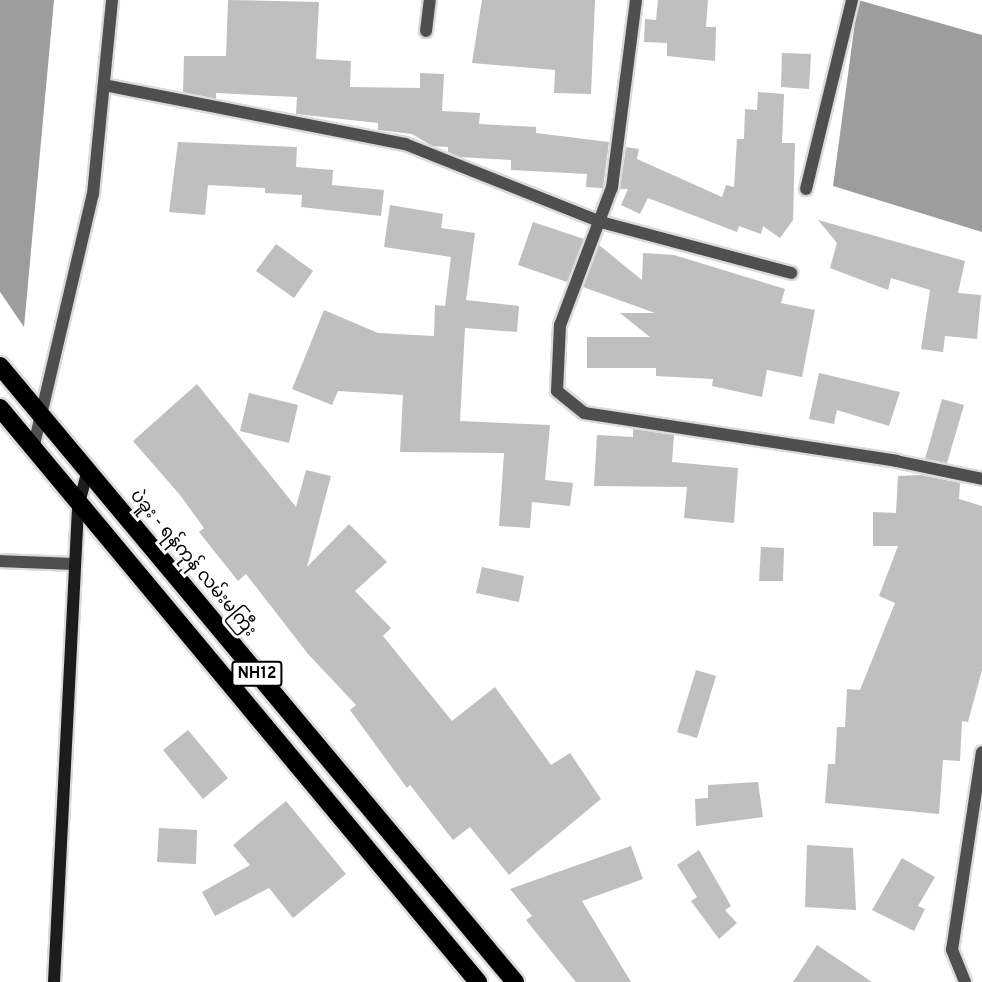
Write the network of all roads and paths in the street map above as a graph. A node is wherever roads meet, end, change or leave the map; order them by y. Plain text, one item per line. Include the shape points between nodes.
1 (112, 0) edge
2 (430, 0) edge
3 (636, 0) edge
4 (852, 0) edge
5 (426, 31) dead end
6 (104, 85) junction
7 (806, 189) dead end
8 (601, 222) junction
9 (791, 273) dead end
10 (0, 366) edge
11 (0, 408) edge
12 (41, 417) junction
13 (33, 448) junction
14 (87, 473) junction
15 (982, 479) edge
16 (78, 507) junction
17 (0, 561) edge
18 (75, 564) junction
19 (982, 752) edge
20 (54, 982) edge
21 (478, 982) edge
22 (514, 982) edge
23 (964, 982) edge

1 - 6 street
2 - 5 street
3 - 8 street via 612,187
4 - 7 street
6 - 8 street via 405,144
6 - 12 street via 93,194
8 - 9 street
8 - 15 street via 560,325 556,391 584,413 897,461
10 - 12 highway, ပဲခူး - ရန်ကုန် လမ်းမကြီး / NH12
11 - 13 highway, NH12
12 - 13 street
12 - 14 highway, ပဲခူး - ရန်ကုန် လမ်းမကြီး / NH12
13 - 16 highway, NH12
14 - 16 street
14 - 22 highway, ပဲခူး - ရန်ကုန် လမ်းမကြီး / NH12
16 - 18 street
16 - 21 highway, NH12
17 - 18 street
18 - 20 street
19 - 23 street via 952,950

